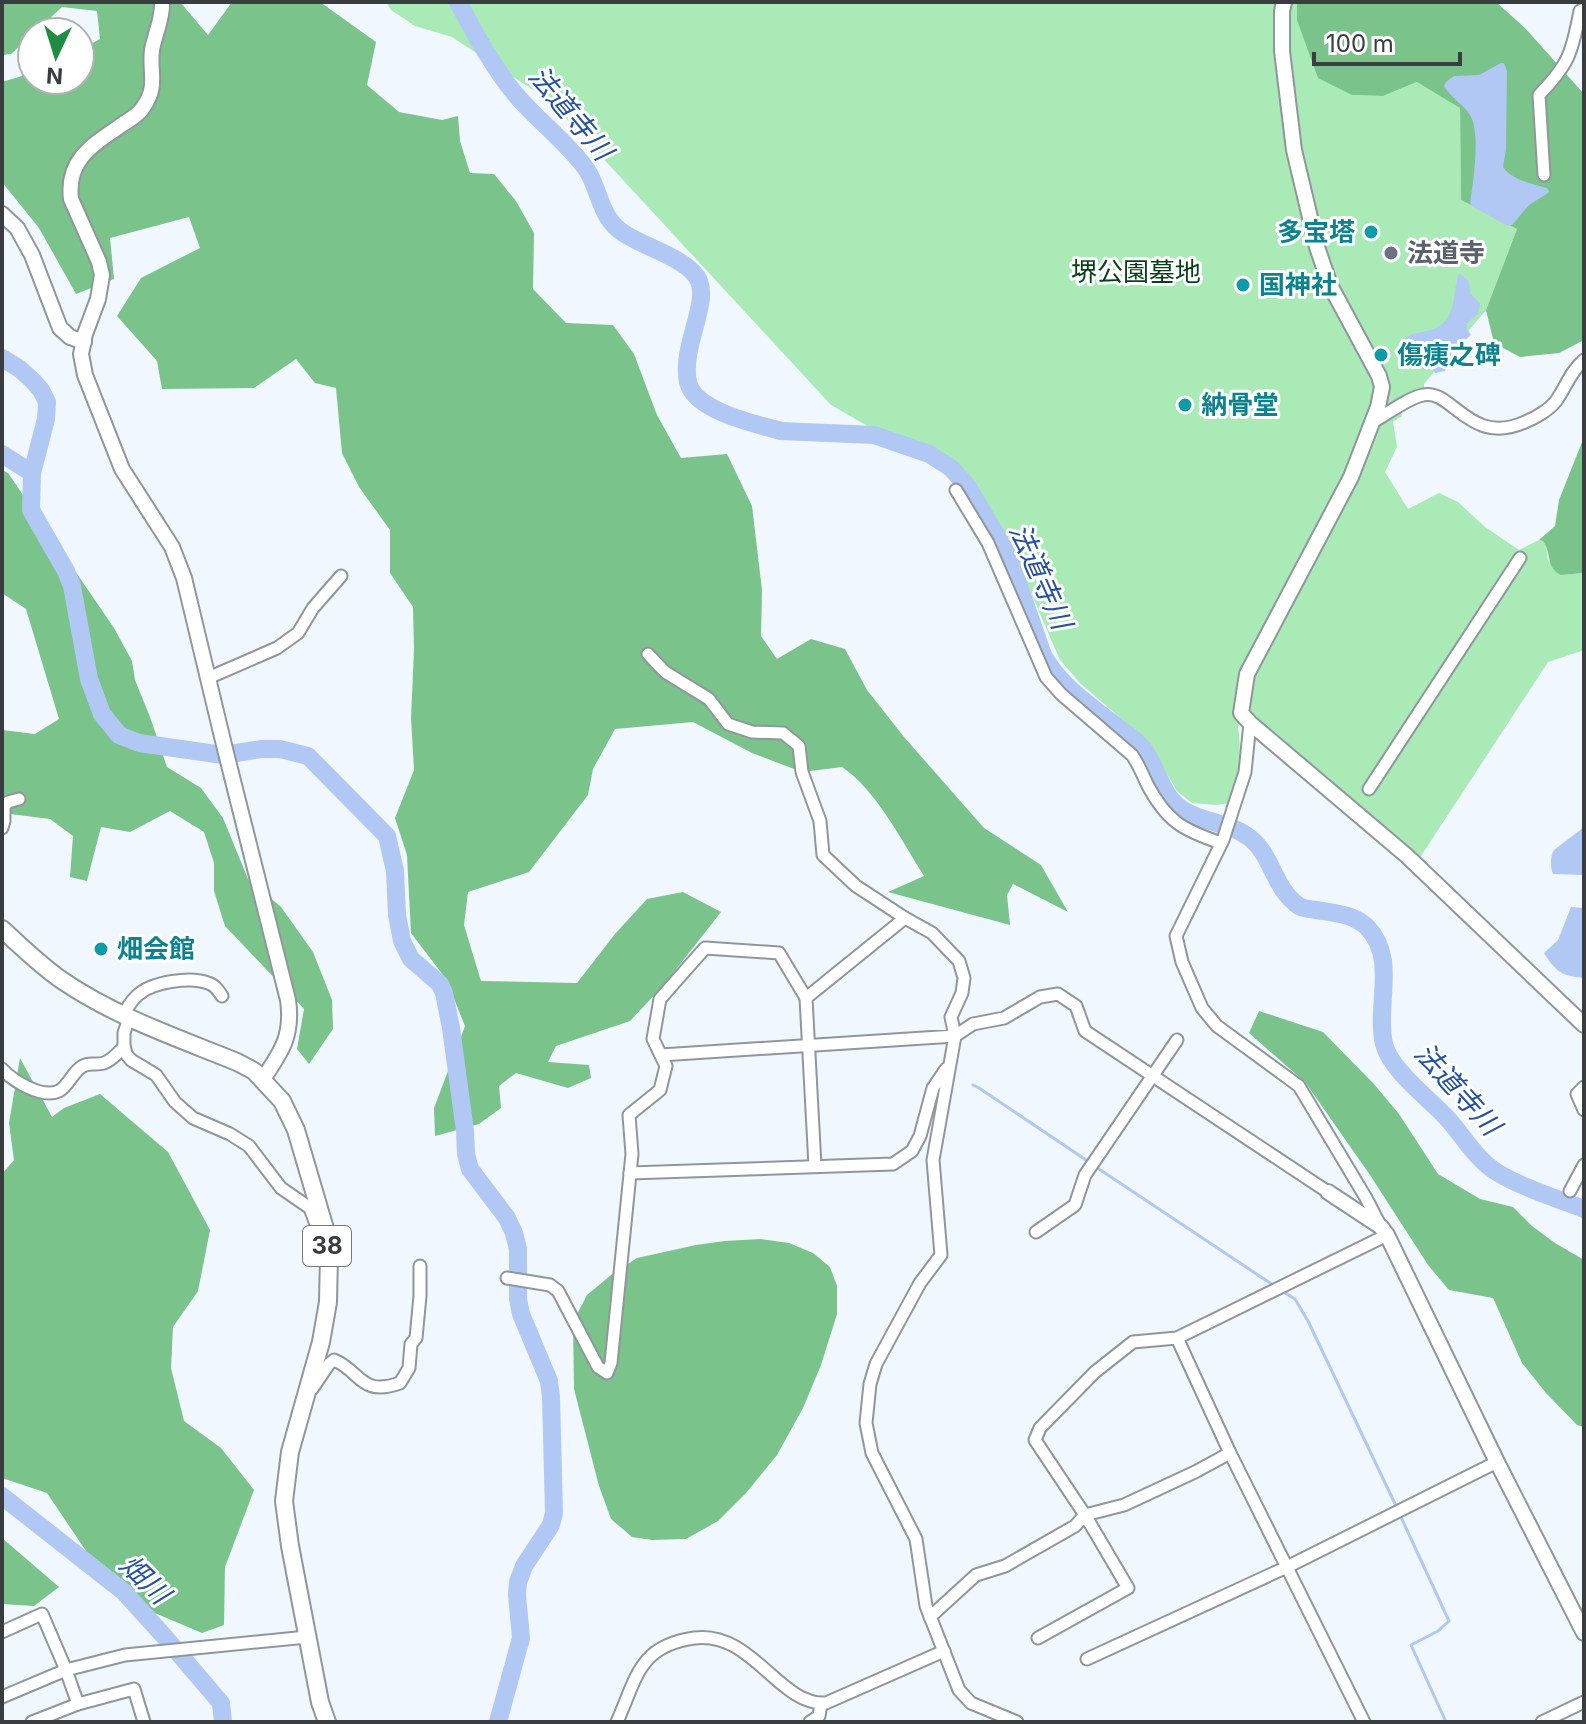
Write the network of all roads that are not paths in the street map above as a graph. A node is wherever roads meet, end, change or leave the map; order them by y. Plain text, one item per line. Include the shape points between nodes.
1 (162, 2) edge
2 (1284, 2) edge
3 (1584, 9) edge
4 (1544, 175) dead end
5 (2, 214) edge
6 (84, 342) junction
7 (1584, 360) edge
8 (1373, 422) junction
9 (956, 490) dead end
10 (1520, 558) dead end
11 (341, 576) dead end
12 (648, 654) dead end
13 (208, 678) junction
14 (1250, 723) junction
15 (1369, 789) dead end
16 (19, 799) dead end
17 (2, 828) edge
18 (1222, 841) junction
19 (905, 918) junction
20 (2, 929) edge
21 (222, 996) dead end
22 (806, 998) junction
23 (126, 1016) junction
24 (1584, 1025) edge
25 (955, 1036) junction
26 (1177, 1040) dead end
27 (809, 1045) junction
28 (124, 1047) junction
29 (661, 1055) junction
30 (951, 1061) junction
31 (2, 1069) edge
32 (1153, 1075) junction
33 (263, 1079) junction
34 (1584, 1087) edge
35 (1584, 1110) edge
36 (1584, 1165) edge
37 (815, 1166) junction
38 (630, 1173) junction
39 (1570, 1191) dead end
40 (1328, 1192) joint
41 (1384, 1231) junction
42 (326, 1232) junction
43 (1036, 1232) dead end
44 (420, 1266) dead end
45 (507, 1278) dead end
46 (1177, 1338) junction
47 (306, 1395) junction
48 (1230, 1453) junction
49 (1497, 1462) junction
50 (1085, 1515) junction
51 (1287, 1567) junction
52 (930, 1617) junction
53 (2, 1632) edge
54 (1584, 1633) edge
55 (307, 1637) junction
56 (1038, 1638) dead end
57 (944, 1651) junction
58 (1087, 1659) dead end
59 (66, 1670) junction
60 (2, 1697) edge
61 (1584, 1702) edge
62 (78, 1704) junction
63 (821, 1704) junction
64 (32, 1722) edge
65 (144, 1722) edge
66 (327, 1722) edge
67 (617, 1722) edge
68 (810, 1722) edge
69 (1017, 1722) edge
70 (1364, 1722) edge
71 (1542, 1722) edge

1 - 6 street via 147,100 141,111 85,151 73,173 71,199 102,275
2 - 8 street via 1282,51 1294,150 1330,285 1379,376 1381,396
3 - 4 street via 1567,61 1539,95
5 - 6 street via 32,255 60,328
6 - 13 street via 85,375 122,469 172,547 184,578
7 - 8 street via 1555,403 1524,423 1499,429 1478,425 1425,394
8 - 14 street via 1351,477 1247,674 1241,713
9 - 18 street via 988,543 1046,677 1132,755 1171,818 1189,832
10 - 15 street
11 - 13 street via 298,633 277,648
12 - 19 street via 665,672 709,699 728,724 752,732 783,733 799,746 802,772 820,821 823,855 856,886
13 - 33 street via 290,1013 282,1053
14 - 18 street via 1245,772
14 - 24 street via 1407,856
16 - 17 street via 4,806
18 - 41 street via 1176,936 1182,962 1202,1008 1217,1026 1299,1086
19 - 22 street
19 - 25 street via 932,933 959,961 964,978 951,1017
20 - 23 main road, 38 via 63,981
21 - 23 street via 206,982 163,983 141,992
22 - 27 street
22 - 29 street via 779,953 705,948 660,999 653,1039
23 - 28 street
23 - 33 main road, 38 via 237,1062
25 - 27 street
25 - 30 street
25 - 32 street via 973,1024 1004,1018 1040,997 1058,994 1076,1006 1085,1031
26 - 32 street
27 - 29 street
27 - 37 street
28 - 31 street via 104,1063 81,1066 56,1092 31,1088
28 - 42 street via 131,1060 156,1075 184,1112 249,1146 281,1188 310,1208 317,1227
29 - 38 street via 666,1066 660,1090 629,1115
30 - 37 street via 933,1088 912,1151 893,1164
30 - 52 street via 933,1160 941,1255 876,1364 866,1423 872,1453 916,1539
32 - 40 street
32 - 43 street via 1085,1175 1075,1205
33 - 42 main road, 38 via 282,1101 296,1130
34 - 35 street via 1577,1094
36 - 39 street
37 - 38 street
38 - 45 street via 607,1373 598,1367 558,1291
40 - 41 street
41 - 46 street
41 - 49 street
42 - 47 main road, 38 via 328,1302
44 - 47 street via 416,1338 400,1383 368,1384 334,1360
46 - 48 street
46 - 50 street via 1133,1342 1040,1428 1035,1440
47 - 55 main road, 38 via 290,1452 284,1501
48 - 50 street via 1124,1505
48 - 51 street
49 - 51 street
49 - 54 street
50 - 52 street via 1005,1566 976,1575
50 - 56 street via 1128,1588
51 - 58 street
51 - 70 street
52 - 57 street
53 - 59 street via 42,1614
55 - 59 street via 125,1655
55 - 66 main road, 38
57 - 63 street
57 - 69 street via 959,1690 971,1703
59 - 60 street
59 - 62 street
61 - 71 street
62 - 64 street
62 - 65 street via 134,1689
63 - 67 street via 800,1698 723,1640 702,1637 678,1640 644,1661
63 - 68 street via 819,1716

